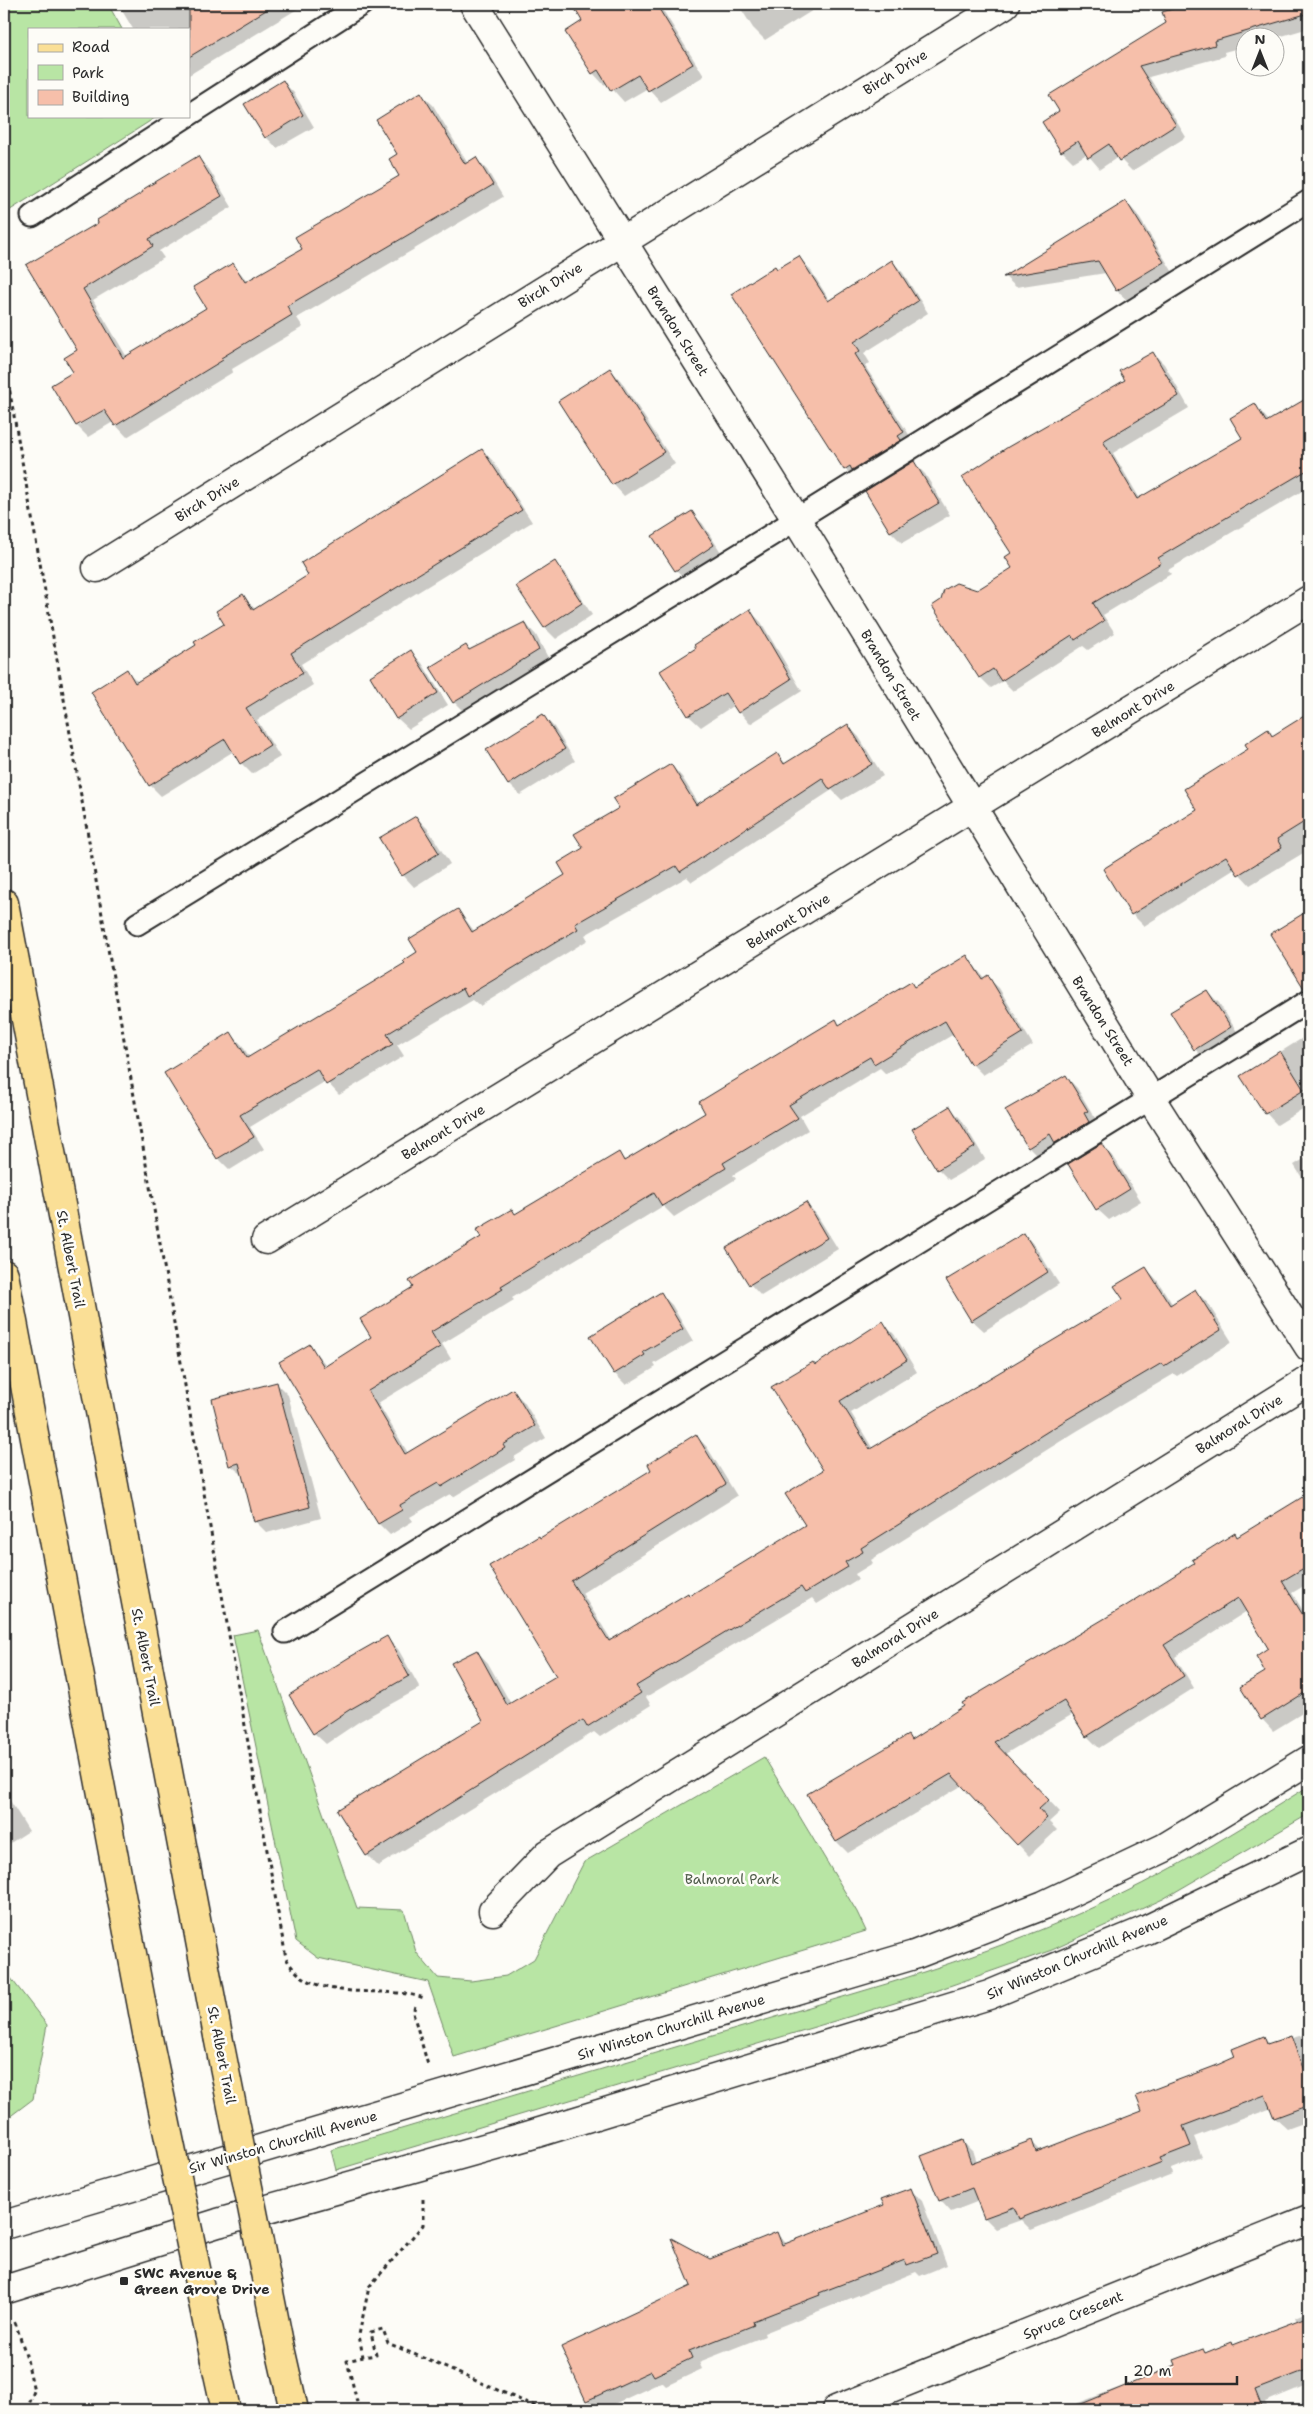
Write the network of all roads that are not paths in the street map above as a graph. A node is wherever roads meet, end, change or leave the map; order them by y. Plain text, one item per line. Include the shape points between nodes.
1 (362, 4) edge
2 (474, 4) edge
3 (1005, 4) edge
4 (190, 115) edge
5 (185, 118) edge
6 (1309, 201) edge
7 (32, 216) dead end
8 (621, 241) junction
9 (796, 519) junction
10 (97, 568) dead end
11 (1309, 600) edge
12 (972, 808) junction
13 (4, 903) edge
14 (136, 924) dead end
15 (1309, 1001) edge
16 (1151, 1099) junction
17 (266, 1240) dead end
18 (4, 1274) edge
19 (1309, 1347) edge
20 (1309, 1380) edge
21 (285, 1632) dead end
22 (1309, 1760) edge
23 (1309, 1851) edge
24 (493, 1910) dead end
25 (1309, 2220) edge
26 (4, 2225) edge
27 (4, 2290) edge
28 (226, 2410) edge
29 (294, 2410) edge
30 (836, 2410) edge

1 - 4 lane
2 - 8 street, Brandon Street
3 - 8 street, Birch Drive
5 - 7 lane
6 - 9 lane
8 - 9 street, Brandon Street
8 - 10 street, Birch Drive
9 - 12 street, Brandon Street
9 - 14 lane
11 - 12 street, Belmont Drive
12 - 16 street, Brandon Street
12 - 17 street, Belmont Drive
13 - 29 main road, St. Albert Trail, bridge via 218,2036
15 - 16 lane
16 - 19 street, Brandon Street
16 - 21 lane
18 - 28 main road, bridge via 147,2033
20 - 24 street, Balmoral Drive via 548,1854
22 - 26 street, Sir Winston Churchill Avenue via 1164,1848 1044,1905 914,1955
23 - 27 street, Sir Winston Churchill Avenue via 1146,1930 989,1995 527,2136 218,2223
25 - 30 street, Spruce Crescent

